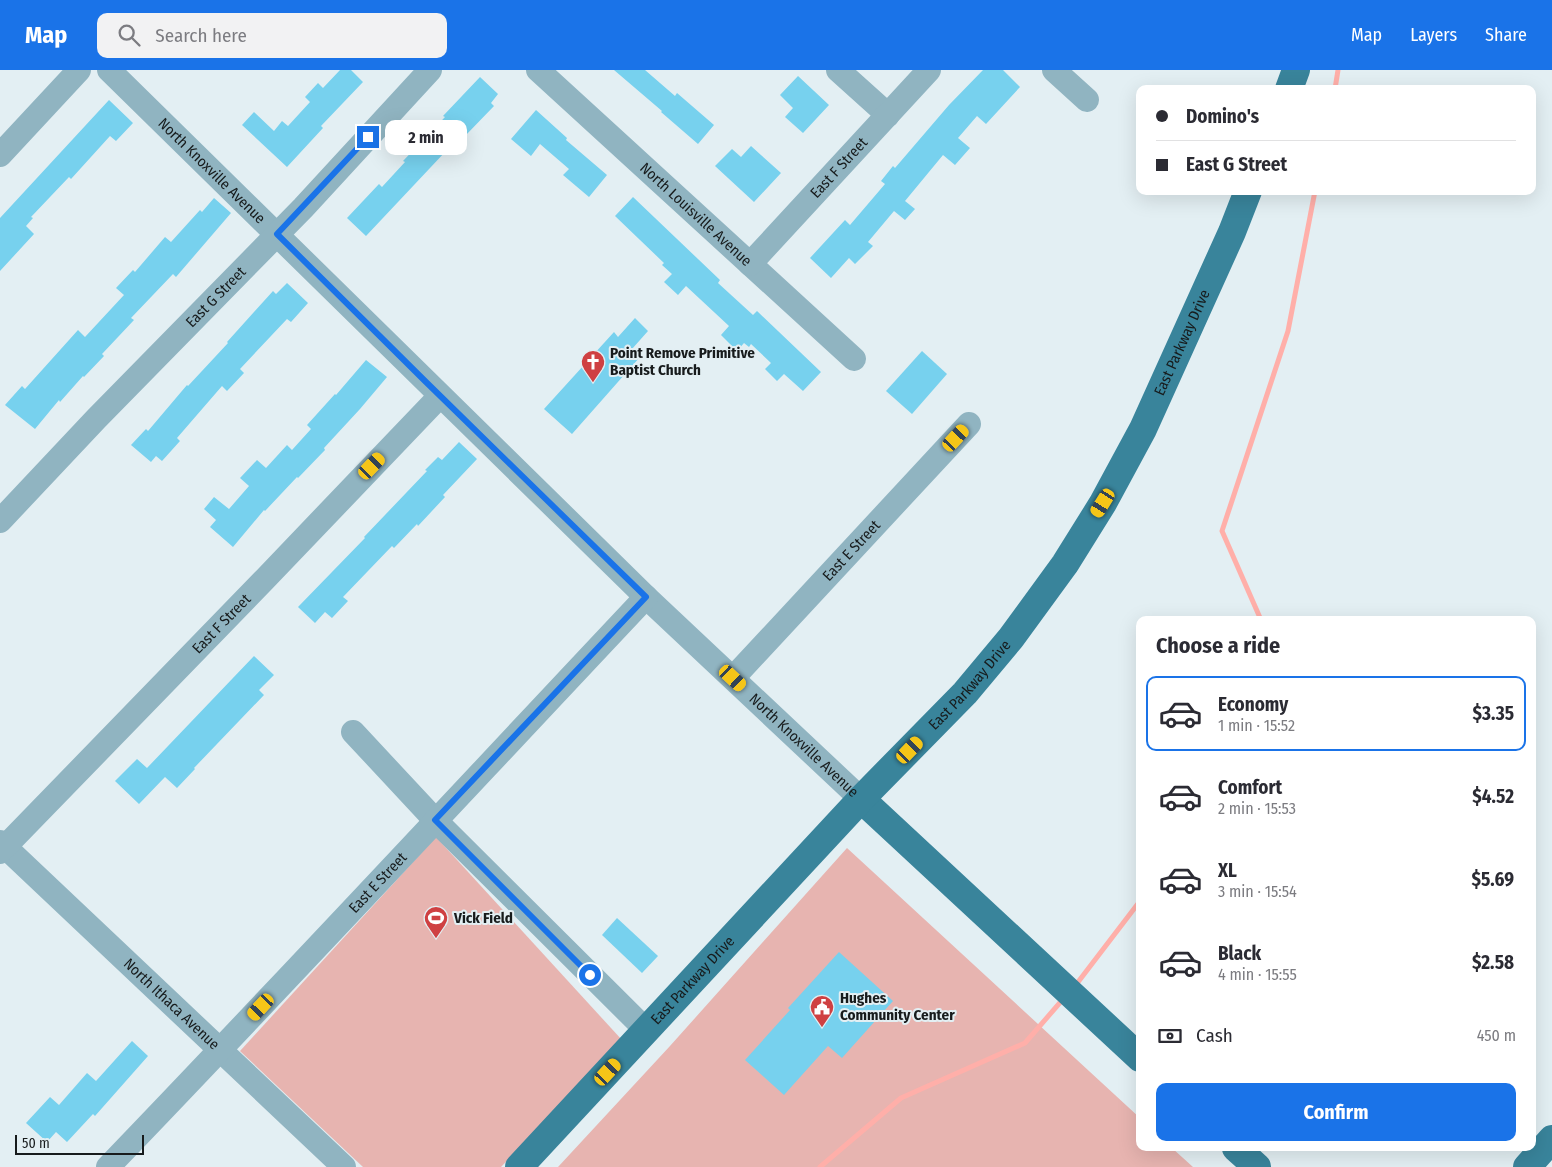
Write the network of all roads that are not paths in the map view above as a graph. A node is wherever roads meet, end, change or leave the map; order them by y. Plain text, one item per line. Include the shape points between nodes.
1 (79, 70) edge
2 (109, 70) edge
3 (430, 70) edge
4 (538, 70) edge
5 (838, 70) edge
6 (929, 70) edge
7 (1054, 70) edge
8 (1296, 70) edge
9 (1290, 85) edge
10 (1087, 100) dead end
11 (888, 115) junction
12 (0, 155) edge
13 (1246, 195) edge
14 (277, 234) junction
15 (750, 264) junction
16 (854, 359) dead end
17 (440, 396) junction
18 (969, 424) dead end
19 (0, 520) edge
20 (646, 597) junction
21 (733, 678) junction
22 (353, 732) dead end
23 (861, 799) junction
24 (435, 820) junction
25 (2, 847) edge
26 (647, 1031) junction
27 (221, 1050) junction
28 (1136, 1054) edge
29 (1552, 1139) edge
30 (1239, 1151) edge
31 (108, 1167) edge
32 (344, 1167) edge
33 (519, 1167) edge
34 (1257, 1167) edge
35 (1528, 1167) edge

1 - 12 street
2 - 14 street, North Knoxville Avenue
3 - 14 street, East G Street
4 - 15 street, North Louisville Avenue
5 - 11 street
6 - 11 street, East F Street
7 - 10 street
8 - 9 main road
11 - 15 street, East F Street
13 - 23 main road, East Parkway Drive via 1143,428 1103,503 1065,564 1011,638 965,693
14 - 17 street, North Knoxville Avenue
14 - 19 street, East G Street
15 - 16 street, North Louisville Avenue
17 - 20 street, North Knoxville Avenue
17 - 25 street, East F Street
18 - 21 street, East E Street
20 - 21 street, North Knoxville Avenue
20 - 24 street, East E Street
21 - 23 street, North Knoxville Avenue
22 - 24 street
23 - 26 main road, East Parkway Drive
23 - 28 main road, North Knoxville Avenue
24 - 26 street
24 - 27 street, East E Street
25 - 27 street, North Ithaca Avenue
26 - 33 main road, East Parkway Drive
27 - 31 street, East E Street
27 - 32 street, North Ithaca Avenue
29 - 35 main road
30 - 34 main road

